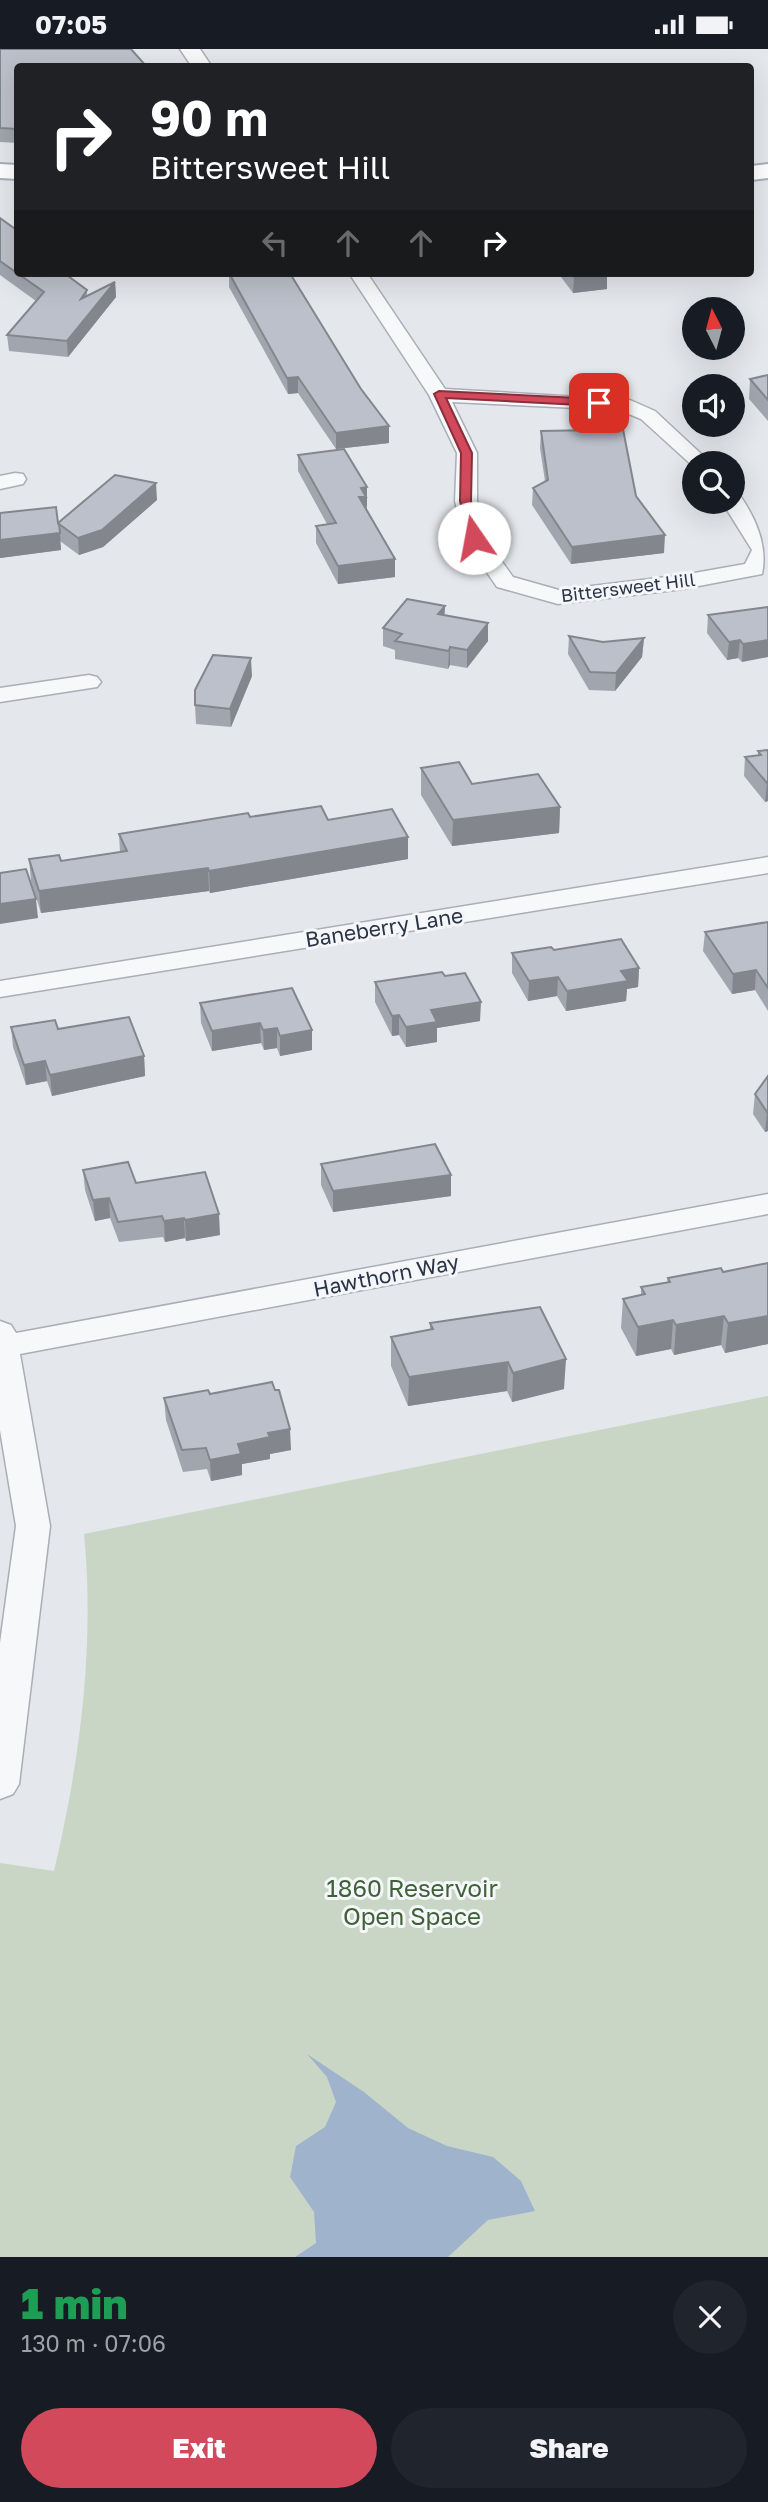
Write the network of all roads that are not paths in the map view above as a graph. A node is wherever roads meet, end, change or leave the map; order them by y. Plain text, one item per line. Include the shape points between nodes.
1 (361, 277) edge
2 (439, 394) junction
3 (688, 451) edge
4 (740, 514) edge
5 (89, 682) dead end
6 (0, 695) edge
7 (768, 865) edge
8 (0, 989) edge
9 (768, 1203) edge
10 (2, 1339) edge
11 (0, 1784) edge

1 - 2 street, Bittersweet Hill
2 - 3 street via 622,404 648,415
2 - 4 street, Bittersweet Hill via 467,453 466,501 474,538 505,582 558,597 754,569 763,550
5 - 6 street
7 - 8 street, Baneberry Lane
9 - 10 street, Hawthorn Way
10 - 11 street via 33,1525

